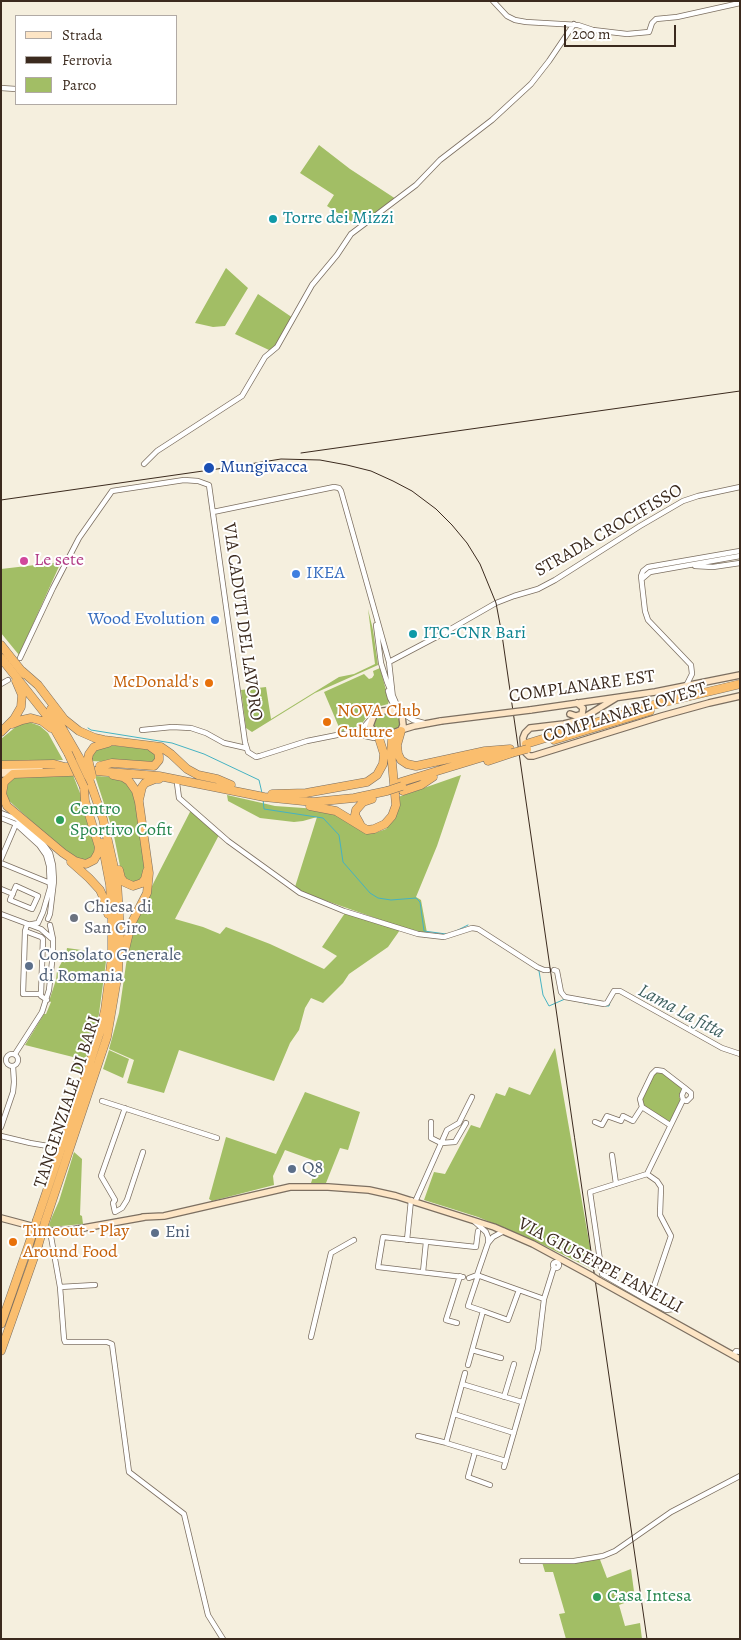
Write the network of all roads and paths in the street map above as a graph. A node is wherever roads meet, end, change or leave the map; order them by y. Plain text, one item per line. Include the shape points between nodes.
1 (493, 1) edge
2 (740, 3) edge
3 (574, 24) junction
4 (1, 88) edge
5 (15, 89) edge
6 (144, 464) dead end
7 (740, 487) edge
8 (213, 512) junction
9 (740, 551) edge
10 (740, 556) edge
11 (740, 563) edge
12 (686, 566) junction
13 (641, 582) junction
14 (372, 603) junction
15 (1, 645) edge
16 (1, 658) edge
17 (20, 658) dead end
18 (389, 662) junction
19 (10, 668) junction
20 (22, 671) junction
21 (740, 675) edge
22 (8, 680) dead end
23 (387, 682) junction
24 (1, 684) edge
25 (740, 684) edge
26 (686, 686) junction
27 (740, 689) edge
28 (740, 696) edge
29 (393, 698) junction
30 (616, 698) junction
31 (577, 703) junction
32 (556, 706) junction
33 (398, 712) junction
34 (570, 714) junction
35 (374, 715) junction
36 (428, 723) junction
37 (566, 723) junction
38 (5, 729) edge
39 (142, 730) dead end
40 (399, 731) junction
41 (352, 733) junction
42 (58, 735) junction
43 (377, 738) junction
44 (117, 743) junction
45 (150, 746) junction
46 (527, 746) junction
47 (246, 748) junction
48 (511, 750) junction
49 (391, 752) junction
50 (84, 759) junction
51 (1, 765) edge
52 (65, 767) junction
53 (1, 770) edge
54 (94, 772) junction
55 (1, 774) edge
56 (13, 774) junction
57 (177, 782) junction
58 (200, 784) junction
59 (231, 785) junction
60 (84, 786) junction
61 (402, 786) junction
62 (387, 791) junction
63 (268, 795) junction
64 (139, 802) junction
65 (4, 804) edge
66 (1, 813) edge
67 (1, 818) edge
68 (16, 824) junction
69 (362, 828) junction
70 (109, 838) junction
71 (62, 853) junction
72 (1, 859) edge
73 (147, 861) junction
74 (1, 863) edge
75 (50, 883) junction
76 (1, 889) edge
77 (13, 894) junction
78 (1, 914) edge
79 (48, 919) junction
80 (39, 921) junction
81 (27, 924) junction
82 (50, 925) junction
83 (41, 930) junction
84 (25, 931) junction
85 (53, 939) junction
86 (41, 994) junction
87 (47, 1000) junction
88 (109, 1012) junction
89 (15, 1054) junction
90 (740, 1054) edge
91 (4, 1056) edge
92 (13, 1066) junction
93 (685, 1088) junction
94 (472, 1097) dead end
95 (683, 1100) junction
96 (102, 1101) dead end
97 (642, 1107) junction
98 (124, 1108) junction
99 (431, 1122) dead end
100 (595, 1122) dead end
101 (466, 1123) dead end
102 (670, 1124) junction
103 (1, 1127) edge
104 (1, 1136) edge
105 (217, 1138) dead end
106 (441, 1143) junction
107 (48, 1146) dead end
108 (142, 1152) dead end
109 (612, 1155) dead end
110 (647, 1174) junction
111 (616, 1184) junction
112 (413, 1201) junction
113 (1, 1218) edge
114 (474, 1221) junction
115 (494, 1227) junction
116 (478, 1230) dead end
117 (50, 1231) junction
118 (504, 1231) junction
119 (490, 1239) junction
120 (354, 1240) dead end
121 (408, 1240) junction
122 (426, 1242) junction
123 (554, 1267) dead end
124 (423, 1272) junction
125 (478, 1276) junction
126 (464, 1277) junction
127 (95, 1285) dead end
128 (60, 1287) junction
129 (520, 1290) junction
130 (544, 1299) junction
131 (649, 1300) junction
132 (673, 1309) dead end
133 (483, 1312) junction
134 (1, 1324) edge
135 (457, 1324) dead end
136 (311, 1338) dead end
137 (472, 1350) junction
138 (1, 1351) edge
139 (740, 1352) edge
140 (733, 1355) junction
141 (501, 1358) dead end
142 (740, 1359) edge
143 (514, 1364) dead end
144 (468, 1365) dead end
145 (465, 1373) dead end
146 (462, 1384) junction
147 (504, 1397) junction
148 (522, 1402) junction
149 (454, 1414) junction
150 (514, 1433) junction
151 (418, 1436) dead end
152 (446, 1443) junction
153 (475, 1452) junction
154 (506, 1461) junction
155 (504, 1467) dead end
156 (740, 1476) edge
157 (490, 1485) dead end
158 (522, 1561) dead end
159 (223, 1639) edge

1 - 3 street via 515,20
2 - 3 street via 656,19 646,33 620,34
3 - 6 street via 531,84 492,120 440,160 416,185 350,234 309,290 276,349 266,357 242,396 158,451
4 - 5 street
7 - 18 street, STRADA CROCIFISSO via 683,501 555,580 496,603
8 - 14 street via 339,488
8 - 17 street, VIA CADUTI DEL LAVORO via 209,485 198,481 184,480 112,491 79,538
8 - 47 street, VIA CADUTI DEL LAVORO
9 - 13 street via 648,567 643,571
10 - 12 street
11 - 12 street
12 - 13 street via 650,572
13 - 26 street via 648,620 692,665
14 - 18 street
14 - 23 street
15 - 20 highway, TANGENZIALE DI BARI
16 - 19 highway, TANGENZIALE DI BARI
18 - 29 street
19 - 38 highway via 22,701 18,713
19 - 42 highway, TANGENZIALE DI BARI
20 - 44 highway via 38,685 71,726 87,736
20 - 50 highway, TANGENZIALE DI BARI
21 - 26 main road, COMPLANARE EST
22 - 24 street
23 - 29 street
23 - 33 street via 390,698
25 - 46 highway via 653,705
26 - 30 main road, COMPLANARE EST
27 - 46 highway via 704,696
28 - 37 main road, COMPLANARE OVEST via 533,756 526,754 522,743 527,730 535,726
29 - 36 street via 405,715
30 - 31 main road, COMPLANARE EST
30 - 37 main road, COMPLANARE OVEST via 586,717
31 - 32 main road, COMPLANARE EST
31 - 34 main road via 583,708 582,714
32 - 34 main road, COMPLANARE OVEST via 566,708
32 - 36 main road, COMPLANARE EST, bridge
33 - 35 main road via 387,710
33 - 40 main road via 404,721
34 - 37 main road, COMPLANARE OVEST
35 - 41 street
35 - 43 main road via 370,726
36 - 40 main road, COMPLANARE EST
38 - 42 highway via 26,718 36,719
39 - 47 street via 191,728 224,743
40 - 43 main road
40 - 48 highway via 398,754 407,764 416,766 485,751
40 - 49 highway via 392,740
41 - 43 street
41 - 47 street, VIA CADUTI DEL LAVORO via 307,741 260,756 252,755
42 - 60 highway, TANGENZIALE DI BARI, bridge
43 - 49 highway via 386,742
43 - 63 highway via 384,754 383,764 377,775 367,782 306,793
44 - 45 highway
44 - 50 highway via 94,746
45 - 54 highway via 159,756 154,766 112,763
45 - 59 highway via 166,750 198,775
46 - 48 highway
48 - 61 highway
48 - 61 highway via 433,777 421,785
49 - 69 highway via 395,810 379,827
50 - 54 highway, TANGENZIALE DI BARI, bridge
51 - 52 highway via 54,764
52 - 53 main road
52 - 54 highway
54 - 56 highway
54 - 58 highway via 143,774
54 - 59 highway via 142,769
54 - 64 highway via 116,775 129,781
54 - 70 highway, TANGENZIALE DI BARI via 97,801
55 - 56 main road
56 - 65 highway via 2,786
57 - 58 highway
57 - 64 highway via 150,780 142,787
57 - 90 street via 179,798 228,841 300,893 418,934 444,937 478,929 537,967 556,971 565,997 604,1004 614,991 620,991
58 - 63 highway
59 - 63 highway
60 - 71 highway via 98,853 86,864 75,862
60 - 88 highway, TANGENZIALE DI BARI via 101,837 112,904
61 - 62 highway
62 - 63 highway via 322,796
62 - 69 highway via 359,805 355,815
63 - 69 highway via 284,804 328,808
64 - 73 highway
65 - 71 highway
66 - 79 street via 17,820 50,853 54,881
67 - 68 street
68 - 72 street
68 - 75 street via 46,855
70 - 73 highway via 115,846 121,878 128,885 138,885 145,879
70 - 88 highway, TANGENZIALE DI BARI via 117,880 120,931 118,973
71 - 88 highway via 94,882 107,906
73 - 88 highway via 147,893 128,935 119,998
74 - 75 street
75 - 80 street
76 - 77 street
77 - 77 street via 16,886 38,896 32,909 10,900
78 - 81 street
79 - 80 street
79 - 82 street
80 - 81 street
80 - 83 street
81 - 83 street
81 - 84 street
82 - 83 street
82 - 85 street
83 - 85 street
84 - 86 street via 43,939
84 - 86 street via 23,994
85 - 87 street
86 - 87 street
87 - 89 street
88 - 134 highway, TANGENZIALE DI BARI, bridge
88 - 138 highway, TANGENZIALE DI BARI, bridge via 107,1037 91,1089
89 - 91 street
89 - 92 street via 18,1060
91 - 92 street via 7,1064
92 - 103 street via 14,1087
93 - 95 street
93 - 95 street via 691,1097
93 - 97 street via 663,1071 656,1070 640,1098
94 - 106 street via 459,1124 447,1130
95 - 102 street
96 - 98 street
97 - 100 street via 633,1121 624,1116 621,1121 606,1116 602,1125
97 - 102 street
98 - 105 street
98 - 108 street via 101,1176 115,1200 116,1212 127,1200
99 - 106 street via 431,1138
101 - 106 street via 455,1142
102 - 110 street
104 - 107 street
106 - 112 street
109 - 111 street
110 - 111 street
110 - 131 street via 661,1186 660,1215 671,1236
111 - 131 street via 590,1192 602,1274
112 - 114 main road, VIA GIUSEPPE FANELLI
112 - 117 main road, VIA GIUSEPPE FANELLI via 369,1190 290,1187 177,1212
112 - 121 street
113 - 117 main road, VIA GIUSEPPE FANELLI
114 - 115 main road, VIA GIUSEPPE FANELLI
114 - 119 street
115 - 118 main road, VIA GIUSEPPE FANELLI
115 - 119 street
116 - 122 street via 476,1246
117 - 128 street
118 - 119 street
118 - 140 main road, VIA GIUSEPPE FANELLI, bridge via 547,1251
119 - 125 street
120 - 136 street via 331,1253
121 - 122 street
121 - 124 street via 383,1237 378,1267
122 - 124 street
123 - 130 street
124 - 126 street
125 - 126 street
125 - 129 street
125 - 133 street via 468,1306
126 - 135 street via 446,1320
127 - 128 street
128 - 159 street via 65,1342 112,1344 130,1472 184,1514 208,1615
129 - 130 street
129 - 133 street via 508,1320
130 - 148 street via 538,1349
131 - 132 street via 666,1310
133 - 137 street
137 - 141 street
137 - 144 street
139 - 140 street via 735,1351
140 - 142 main road, VIA GIUSEPPE FANELLI
143 - 147 street
145 - 146 street
146 - 147 street
146 - 149 street
147 - 148 street
148 - 150 street
149 - 150 street
149 - 152 street
150 - 154 street
151 - 152 street
152 - 153 street
152 - 154 street
153 - 154 street
153 - 157 street via 468,1478
154 - 155 street
156 - 158 street via 671,1512 615,1552 574,1561

